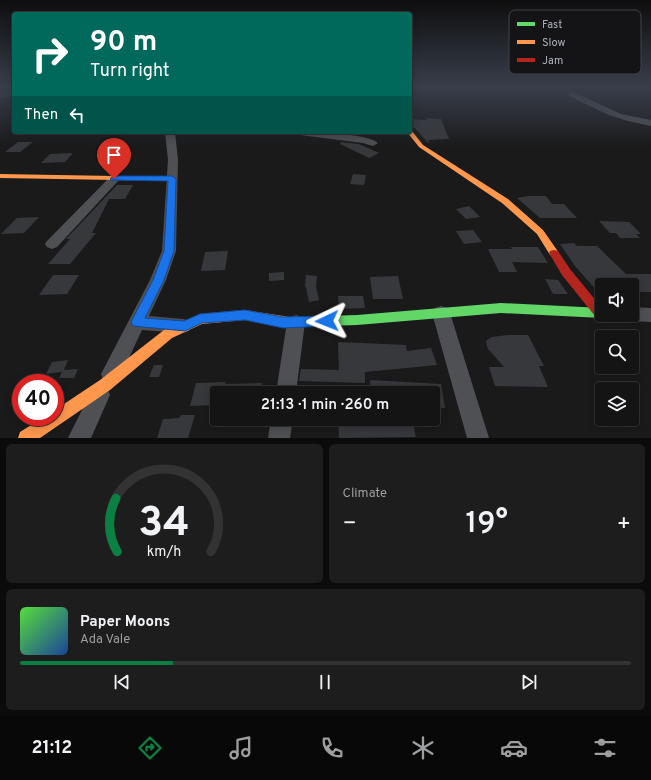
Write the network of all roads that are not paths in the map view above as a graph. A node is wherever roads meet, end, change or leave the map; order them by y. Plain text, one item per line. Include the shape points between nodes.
1 (597, 106) edge
2 (603, 106) edge
3 (622, 108) dead end
4 (607, 111) junction
5 (651, 123) edge
6 (170, 134) edge
7 (316, 134) edge
8 (412, 134) edge
9 (373, 143) dead end
10 (0, 176) edge
11 (114, 179) junction
12 (172, 179) junction
13 (52, 244) dead end
14 (595, 306) edge
15 (441, 313) junction
16 (595, 313) edge
17 (639, 314) edge
18 (651, 315) edge
19 (137, 322) junction
20 (296, 322) junction
21 (185, 326) junction
22 (105, 386) junction
23 (287, 386) edge
24 (281, 426) edge
25 (26, 438) edge
26 (79, 438) edge
27 (279, 438) edge
28 (478, 438) edge

1 - 4 street
2 - 4 street
3 - 5 street
4 - 5 street
6 - 12 street
7 - 9 street
8 - 14 street via 421,146 505,201 540,232 566,272
10 - 11 street
11 - 12 street
11 - 13 street
12 - 19 street via 169,251
15 - 16 street via 501,308
15 - 20 street
15 - 28 street
17 - 18 street
19 - 21 street
19 - 22 street
20 - 21 street via 245,315 200,318
20 - 23 street
21 - 22 street via 168,334
22 - 25 street
22 - 26 street
24 - 27 street

